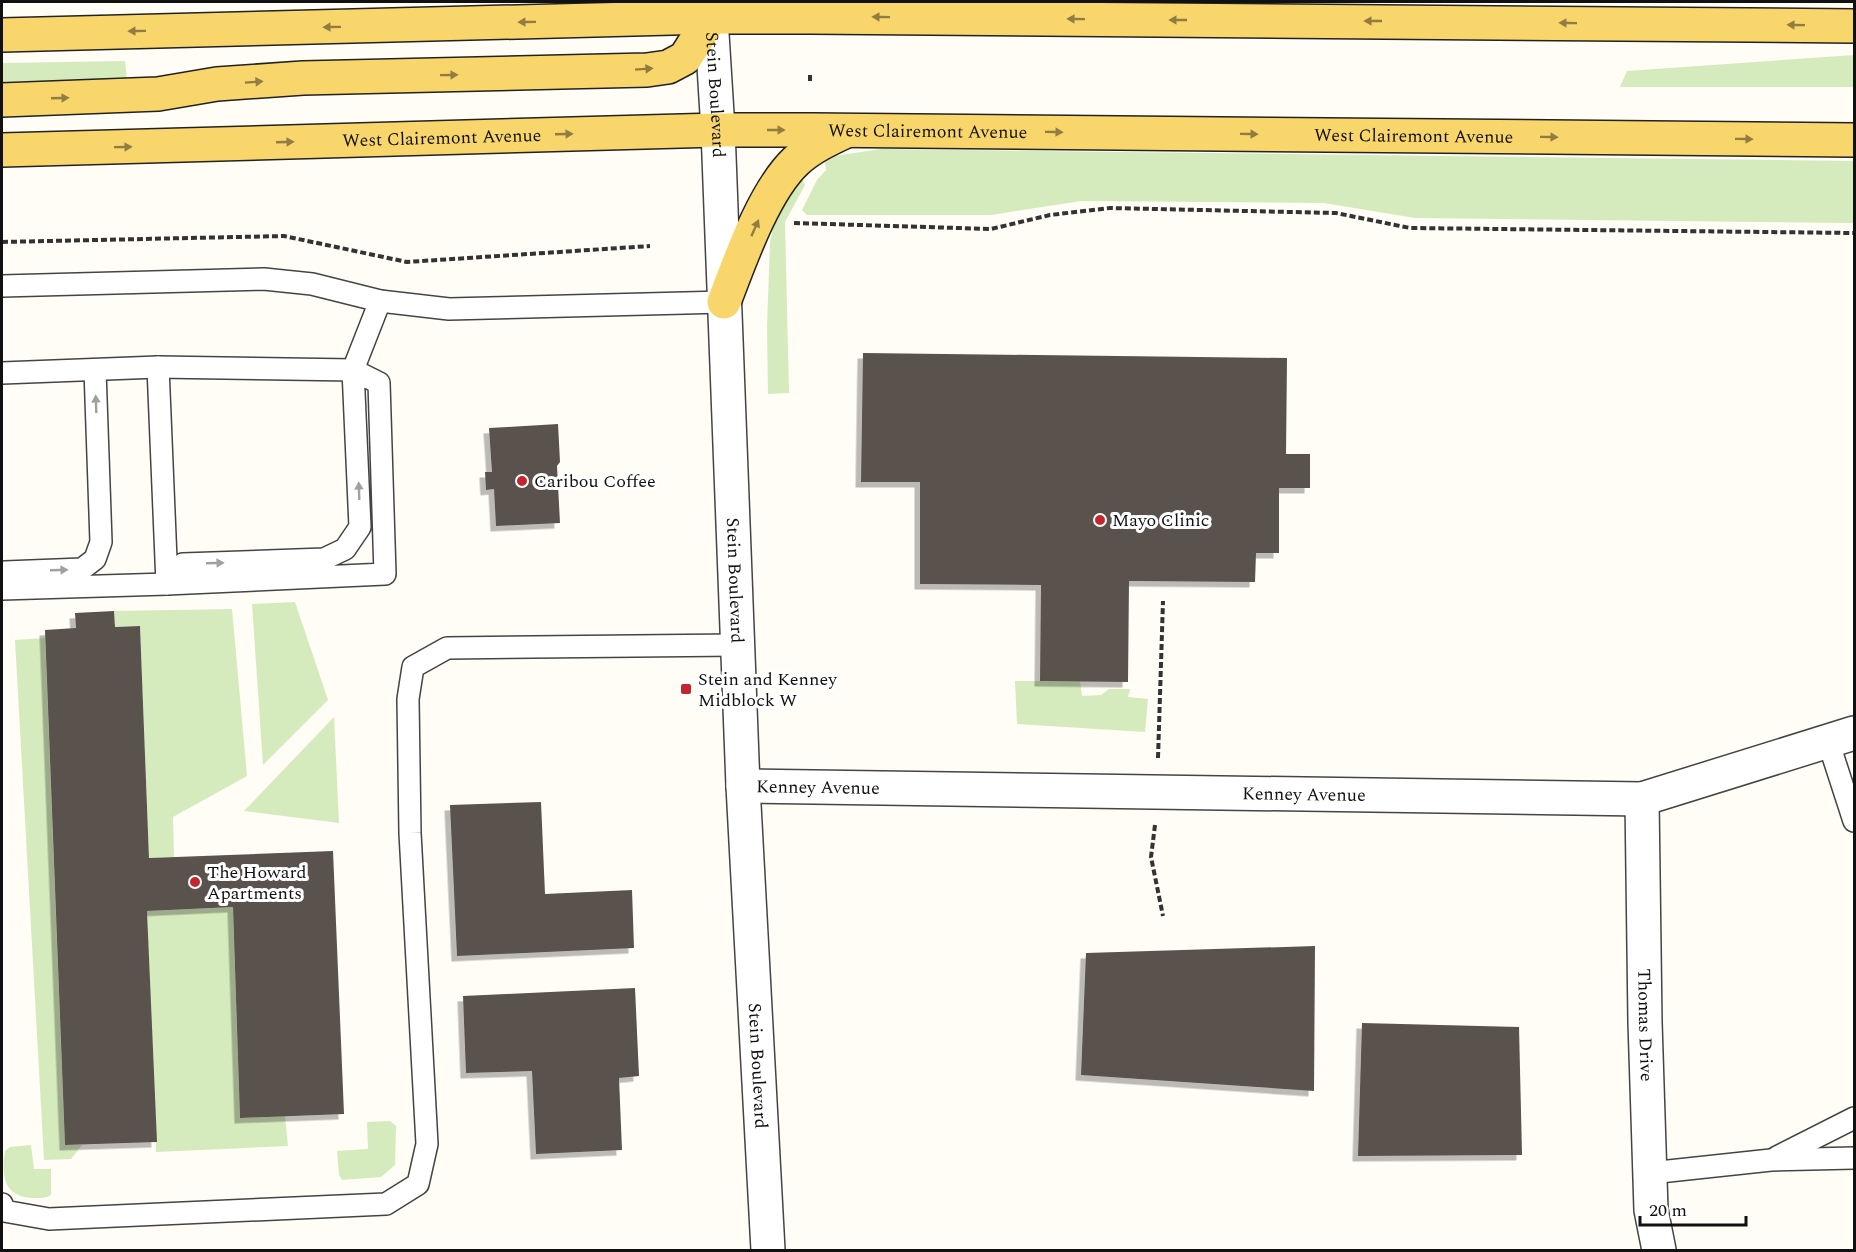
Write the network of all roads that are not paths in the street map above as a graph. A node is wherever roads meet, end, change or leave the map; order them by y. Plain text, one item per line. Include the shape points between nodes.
1 (601, 2) edge
2 (710, 9) edge
3 (571, 21) junction
4 (1854, 26) edge
5 (2, 35) edge
6 (2, 100) edge
7 (718, 130) junction
8 (848, 130) junction
9 (1854, 140) edge
10 (2, 150) edge
11 (2, 286) edge
12 (380, 301) junction
13 (724, 302) junction
14 (158, 367) junction
15 (95, 370) junction
16 (353, 370) junction
17 (2, 373) edge
18 (2, 574) edge
19 (167, 584) junction
20 (2, 589) edge
21 (737, 645) junction
22 (1841, 737) edge
23 (742, 786) junction
24 (1642, 799) junction
25 (1854, 821) edge
26 (1854, 1118) edge
27 (1854, 1158) edge
28 (1771, 1160) junction
29 (1650, 1173) junction
30 (2, 1204) edge
31 (768, 1251) edge
32 (1659, 1251) edge

1 - 3 main road
2 - 3 main road
4 -> 2 main road
6 -> 2 main road via 158,94 217,84 303,78 647,70 668,67 685,58
2 - 7 street, Stein Boulevard
3 -> 5 main road
7 -> 8 main road, West Clairemont Avenue
10 -> 7 main road, West Clairemont Avenue
7 - 13 street, Stein Boulevard
8 -> 9 main road, West Clairemont Avenue
13 -> 8 main road via 755,227 785,172 813,147
11 - 12 lane via 264,279 312,284
12 - 13 lane via 449,309
12 - 16 lane
13 - 21 street, Stein Boulevard
14 - 15 lane
14 - 16 lane
14 - 19 lane
15 - 17 lane
18 -> 15 lane via 82,569 95,559 101,542
19 -> 16 lane via 183,564 324,559 345,549 360,527
16 - 19 lane via 380,383 385,574
19 - 20 lane
21 - 23 street, Stein Boulevard
21 - 30 lane via 447,648 413,667 408,699 410,833 427,1144 418,1184 386,1204 49,1219 4,1211
22 - 24 street, Kenney Avenue
22 - 25 lane
23 - 24 street, Kenney Avenue
23 - 31 street, Stein Boulevard
24 - 29 street, Thomas Drive
26 - 28 lane
27 - 28 lane
28 - 29 lane
29 - 32 street, Thomas Drive via 1651,1210

